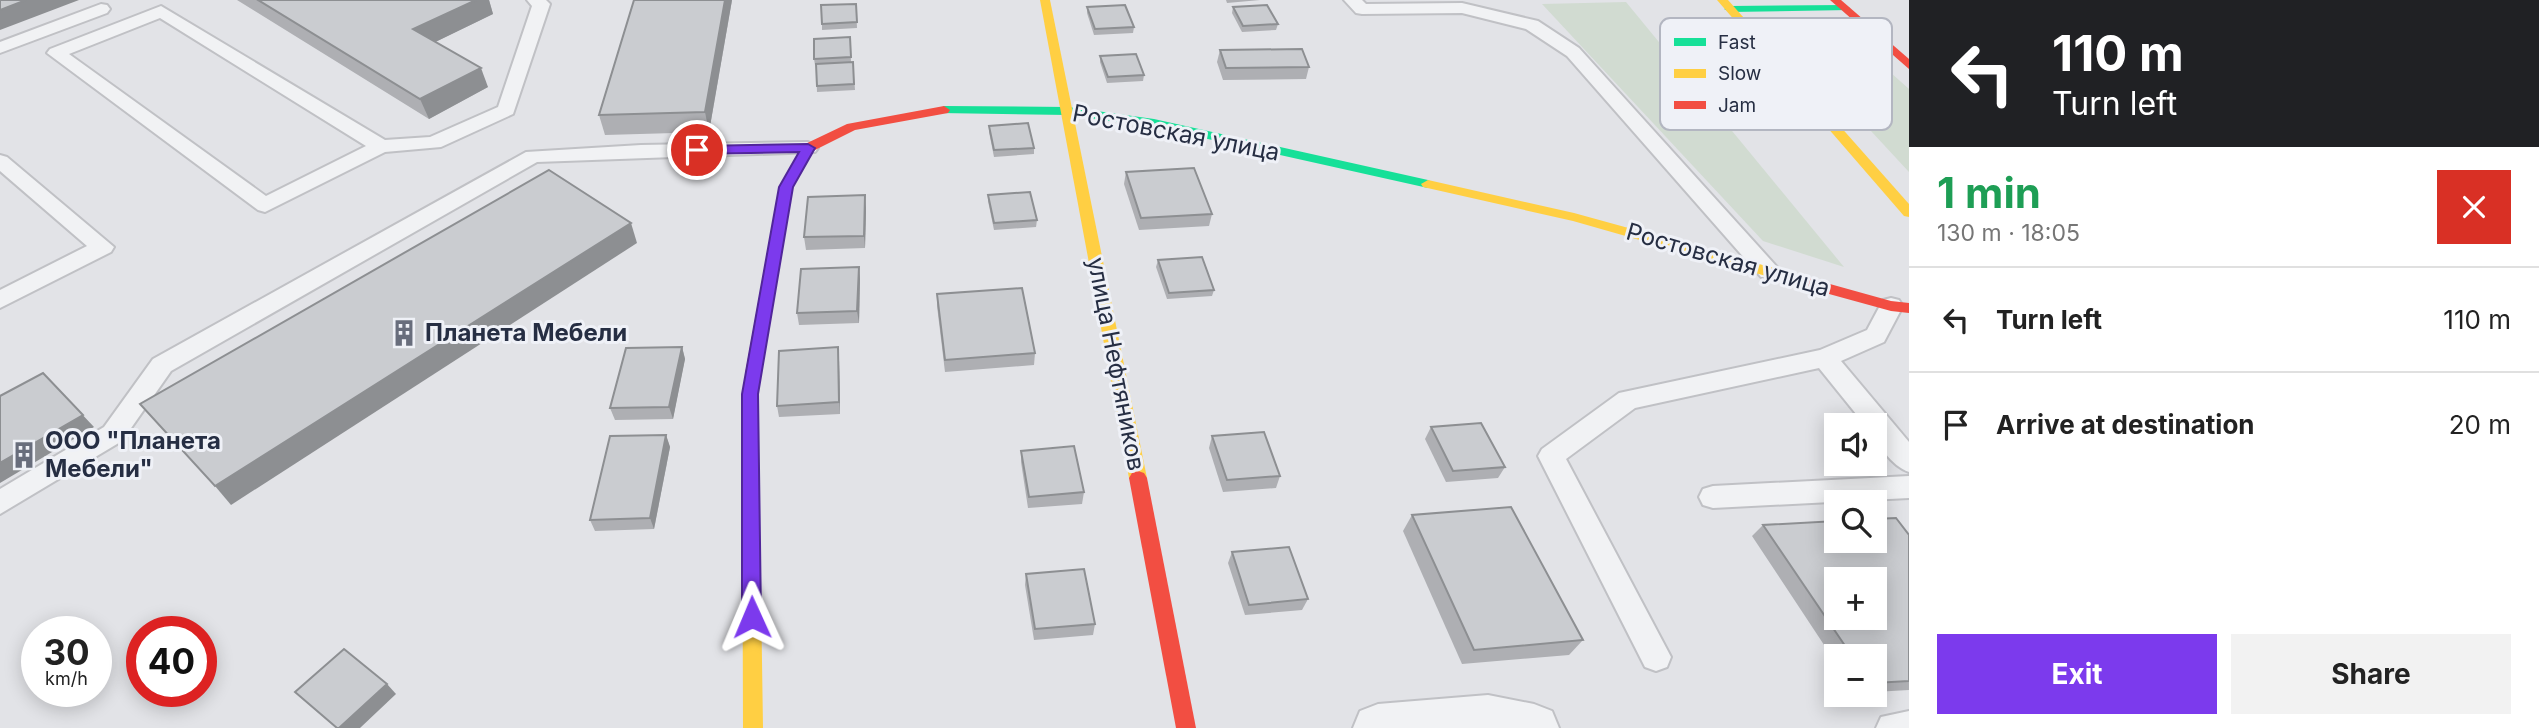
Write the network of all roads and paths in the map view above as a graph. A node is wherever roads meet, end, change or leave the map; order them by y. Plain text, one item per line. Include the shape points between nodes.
1 (535, 0) edge
2 (1045, 0) edge
3 (1352, 0) edge
4 (1840, 4) edge
5 (1726, 5) edge
6 (101, 9) dead end
7 (1856, 18) edge
8 (0, 48) edge
9 (1892, 50) edge
10 (1909, 65) edge
11 (1068, 111) junction
12 (1836, 130) edge
13 (381, 146) junction
14 (808, 148) junction
15 (0, 160) edge
16 (1909, 213) edge
17 (1769, 272) junction
18 (0, 300) edge
19 (1900, 307) edge
20 (1825, 358) junction
21 (1909, 461) edge
22 (1909, 487) edge
23 (1713, 497) dead end
24 (0, 503) edge
25 (1656, 657) dead end
26 (1909, 727) edge
27 (753, 728) edge
28 (1186, 728) edge
29 (1378, 728) edge
30 (1534, 728) edge
31 (1892, 728) edge

1 - 13 lane via 541,4 506,110 434,143
2 - 11 street, улица Нефтяников
3 - 17 lane via 1362,9 1462,8 1532,25 1573,52
4 - 5 street
4 - 7 street
6 - 8 lane
9 - 10 street
11 - 14 street, Ростовская улица via 932,110 850,127
11 - 17 street, Ростовская улица via 1154,124 1574,217
11 - 28 street, улица Нефтяников
12 - 16 street
13 - 13 lane via 161,11 57,53 265,205
14 - 24 lane via 533,156 162,365 113,434
14 - 27 street via 786,187 750,394
15 - 18 lane via 103,247
17 - 19 street, Ростовская улица
19 - 20 lane via 1876,336
20 - 21 lane
20 - 25 lane via 1628,400 1551,456
22 - 23 lane
26 - 31 lane
29 - 30 street via 1488,719

